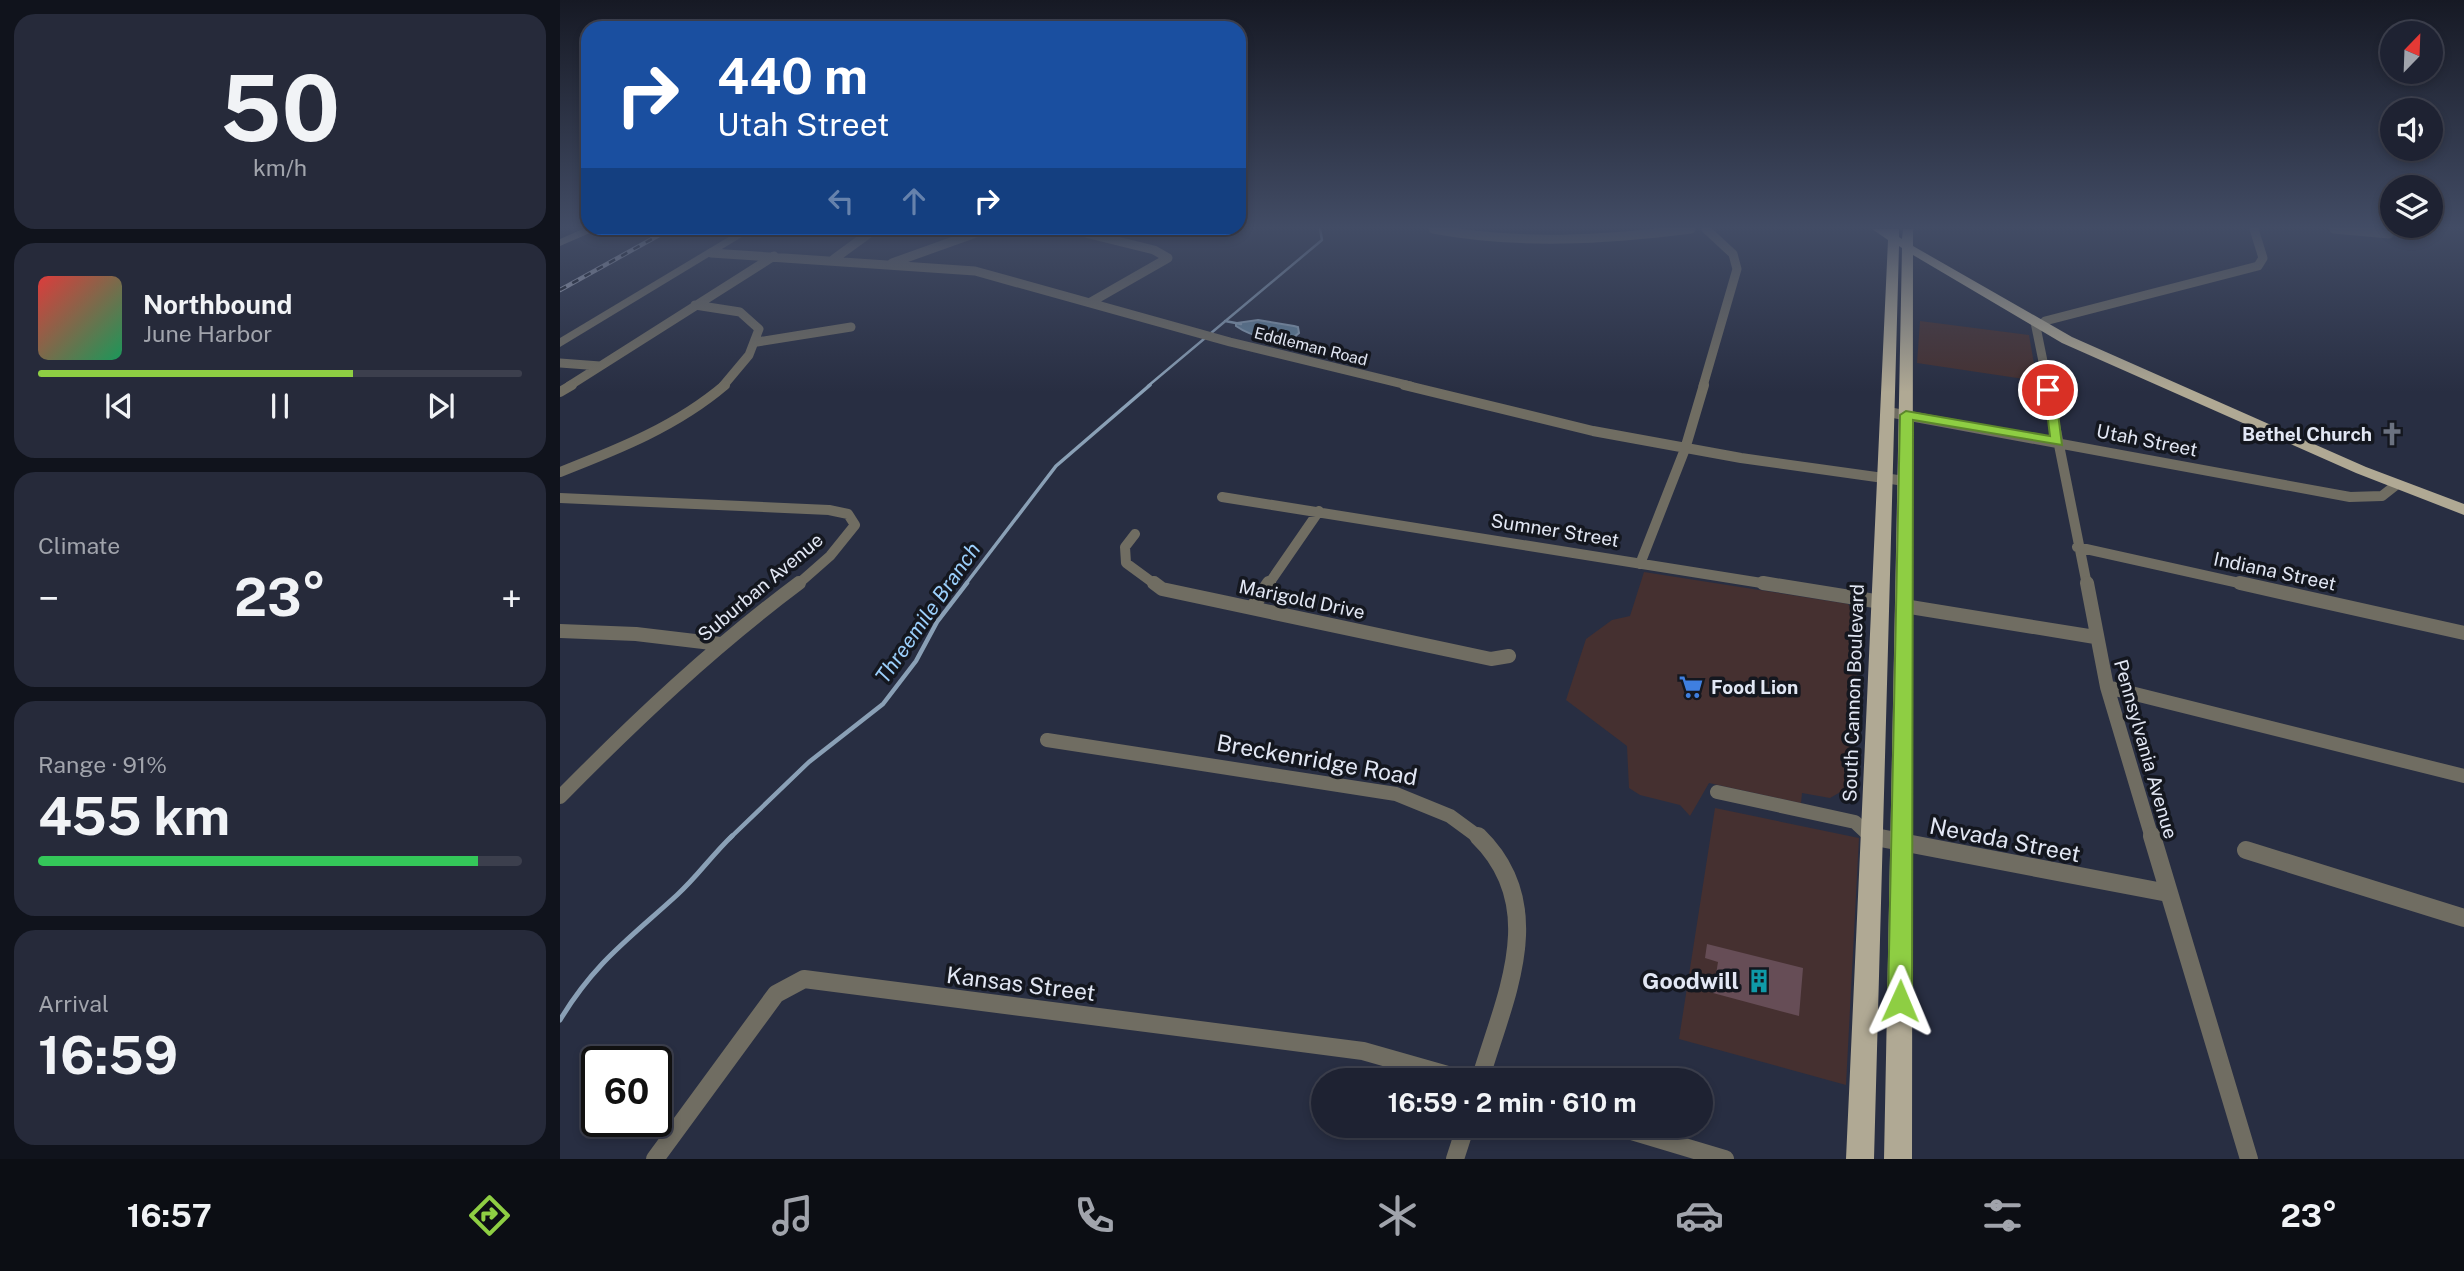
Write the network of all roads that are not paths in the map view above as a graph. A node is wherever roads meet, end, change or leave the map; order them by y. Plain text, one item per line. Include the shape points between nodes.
1 (661, 283) edge
2 (730, 283) edge
3 (1020, 283) edge
4 (1124, 283) edge
5 (1733, 283) edge
6 (1895, 283) edge
7 (1900, 283) edge
8 (1969, 283) edge
9 (2200, 283) edge
10 (1091, 302) junction
11 (695, 305) junction
12 (851, 327) dead end
13 (2040, 330) junction
14 (2061, 336) junction
15 (757, 342) junction
16 (2079, 343) junction
17 (560, 344) edge
18 (560, 363) edge
19 (600, 366) junction
20 (560, 391) edge
21 (1888, 412) junction
22 (1906, 415) junction
23 (2057, 442) junction
24 (1685, 449) junction
25 (560, 472) edge
26 (1885, 478) junction
27 (1905, 481) junction
28 (2396, 485) junction
29 (1222, 497) dead end
30 (560, 498) edge
31 (2464, 510) edge
32 (1319, 511) junction
33 (1135, 534) dead end
34 (2077, 547) junction
35 (1640, 564) junction
36 (1892, 604) junction
37 (1252, 608) junction
38 (560, 631) edge
39 (2464, 633) edge
40 (2095, 636) junction
41 (720, 644) junction
42 (1509, 656) dead end
43 (2107, 687) junction
44 (1047, 740) dead end
45 (2464, 776) edge
46 (1717, 792) dead end
47 (560, 797) edge
48 (1872, 838) junction
49 (1902, 844) junction
50 (2246, 850) dead end
51 (2168, 894) junction
52 (2464, 918) edge
53 (1423, 1068) edge
54 (1484, 1068) edge
55 (1462, 1138) edge
56 (1655, 1138) edge
57 (655, 1159) edge
58 (1455, 1159) edge
59 (1725, 1159) edge
60 (1860, 1159) edge
61 (1898, 1159) edge
62 (2249, 1159) edge

1 - 17 street
2 - 11 street
3 - 10 street, Eddleman Road
4 - 10 street
5 - 24 street
6 - 21 main road, South Cannon Boulevard
7 - 22 main road, South Cannon Boulevard
8 - 13 main road
9 - 13 street
10 - 24 street, Eddleman Road via 1289,357
11 - 15 street via 746,315 759,329
11 - 19 street
12 - 15 street
13 - 14 main road
13 - 14 street
13 - 16 main road
13 - 23 street, Pennsylvania Avenue
14 - 16 main road
15 - 25 street via 736,374 689,411 634,441
16 - 28 main road
18 - 19 street
19 - 20 street
21 - 22 street, Utah Street
21 - 26 main road, South Cannon Boulevard
22 - 23 street, Utah Street
22 - 27 main road, South Cannon Boulevard
23 - 28 street, Utah Street via 2350,497 2382,496
23 - 34 street, Pennsylvania Avenue via 2077,525
24 - 26 street, Eddleman Road
24 - 35 street
26 - 27 street, Eddleman Road
26 - 36 main road, South Cannon Boulevard
27 - 36 main road, South Cannon Boulevard
28 - 31 main road
29 - 32 street, Sumner Street
30 - 41 street, Suburban Avenue via 848,513 855,525 832,554
32 - 35 street, Sumner Street
32 - 37 street
33 - 37 street, Marigold Drive via 1125,547 1126,563 1162,589
34 - 39 street, Indiana Street
34 - 40 street, Pennsylvania Avenue
35 - 36 street, Sumner Street
36 - 40 street, Sumner Street
36 - 48 main road, South Cannon Boulevard
36 - 49 main road, South Cannon Boulevard
37 - 42 street, Marigold Drive via 1491,659
38 - 41 street
40 - 43 street, Pennsylvania Avenue
41 - 47 street, Suburban Avenue
43 - 45 street
43 - 51 street, Pennsylvania Avenue
44 - 54 street, Breckenridge Road via 1396,794 1439,807 1473,829 1497,856 1510,883 1519,932 1518,950
46 - 48 street, Nevada Street via 1856,822
48 - 49 street, Nevada Street
48 - 60 main road, South Cannon Boulevard
49 - 51 street, Nevada Street
49 - 61 main road, South Cannon Boulevard
50 - 52 street
51 - 62 street, Pennsylvania Avenue
53 - 57 street, Kansas Street via 1363,1051 804,979 776,994
55 - 58 street
56 - 59 street

